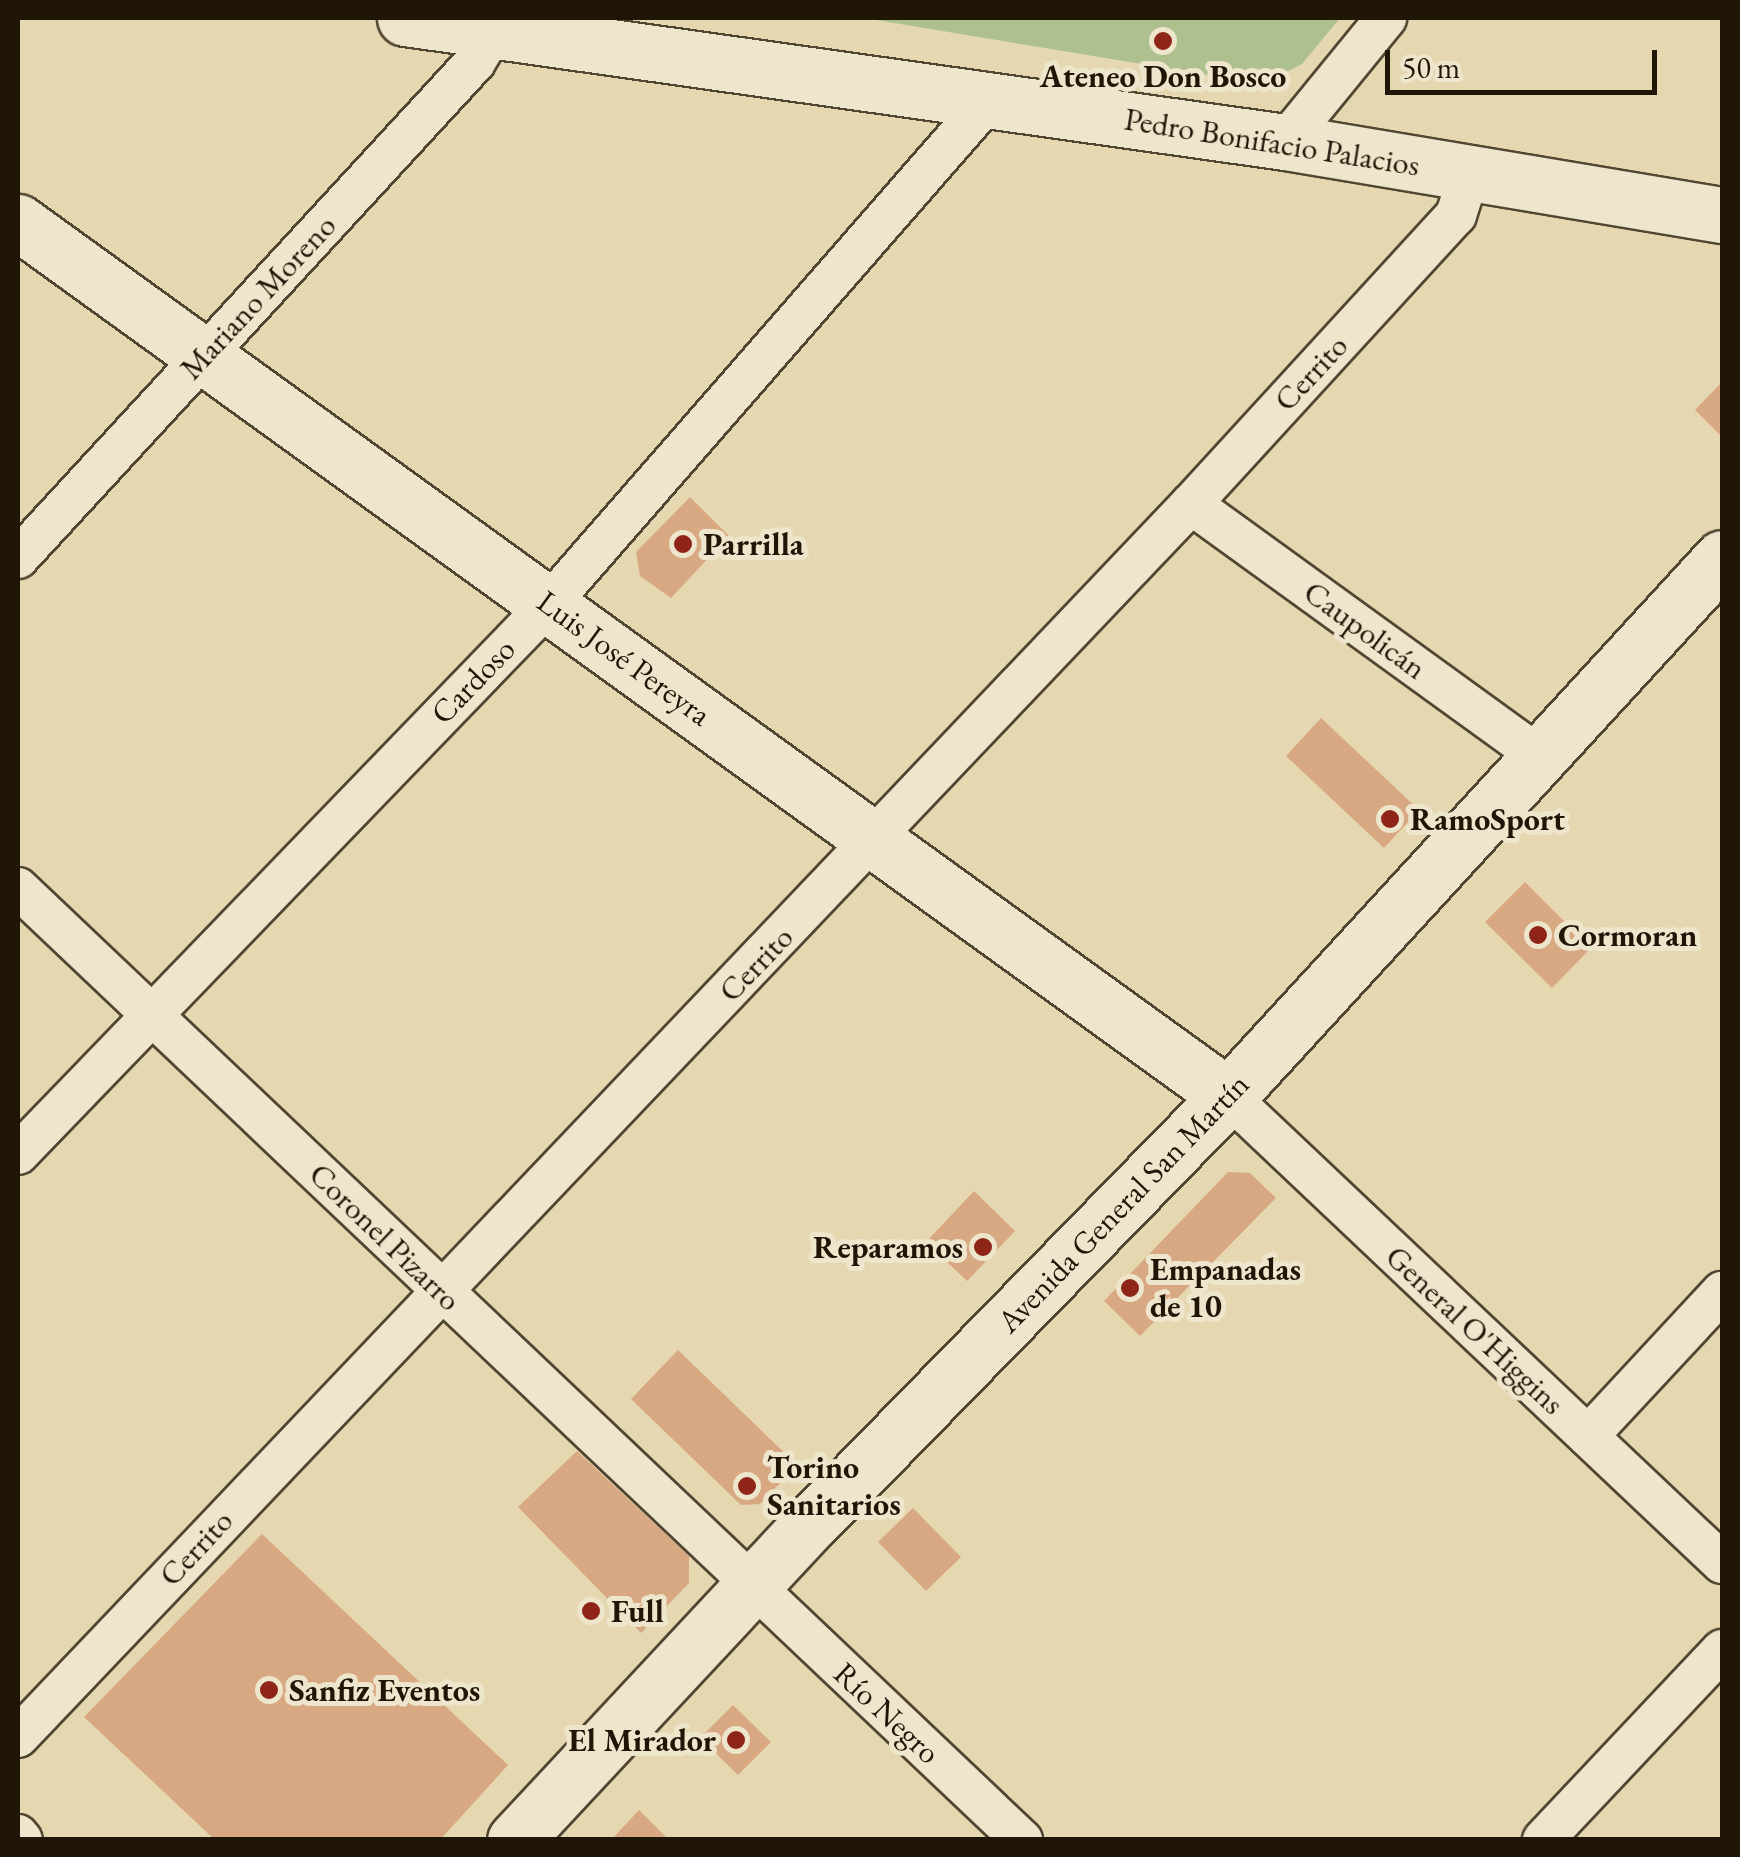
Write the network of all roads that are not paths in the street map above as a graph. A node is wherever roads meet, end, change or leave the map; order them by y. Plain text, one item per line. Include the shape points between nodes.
1 (405, 18) edge
2 (1386, 18) edge
3 (493, 32) junction
4 (988, 100) junction
5 (1285, 142) junction
6 (1470, 172) junction
7 (1722, 215) edge
8 (18, 222) edge
9 (204, 354) junction
10 (1191, 504) junction
11 (18, 558) edge
12 (1722, 558) edge
13 (549, 604) junction
14 (1539, 756) junction
15 (876, 841) junction
16 (18, 888) edge
17 (151, 1013) junction
18 (1228, 1096) junction
19 (18, 1154) edge
20 (440, 1290) junction
21 (1722, 1292) edge
22 (1588, 1436) junction
23 (1722, 1563) edge
24 (752, 1586) junction
25 (1722, 1650) edge
26 (18, 1737) edge
27 (515, 1840) edge
28 (1022, 1840) edge
29 (1543, 1840) edge

1 - 3 street, Pedro Bonifacio Palacios
2 - 5 street
3 - 4 street, Pedro Bonifacio Palacios
3 - 9 street, Mariano Moreno via 474,62
4 - 5 street, Pedro Bonifacio Palacios
4 - 13 street, Cardoso
5 - 6 street, Pedro Bonifacio Palacios
6 - 7 street, Pedro Bonifacio Palacios
6 - 10 street, Cerrito via 1456,215
8 - 9 street, Luis José Pereyra
9 - 11 street, Mariano Moreno
9 - 13 street, Luis José Pereyra
10 - 14 street, Caupolicán
10 - 15 street, Cerrito
12 - 14 street, Avenida General San Martín
13 - 15 street, Luis José Pereyra
13 - 17 street, Cardoso
14 - 18 street, Avenida General San Martín
15 - 18 street, Luis José Pereyra
15 - 20 street, Cerrito
16 - 17 street, Coronel Pizarro
17 - 19 street, Cardoso
17 - 20 street, Coronel Pizarro
18 - 22 street, General O'Higgins
18 - 24 street, Avenida General San Martín
20 - 24 street, Coronel Pizarro
20 - 26 street, Cerrito
21 - 22 street
22 - 23 street, General O'Higgins
24 - 27 street, Avenida General San Martín
24 - 28 street, Río Negro
25 - 29 street

